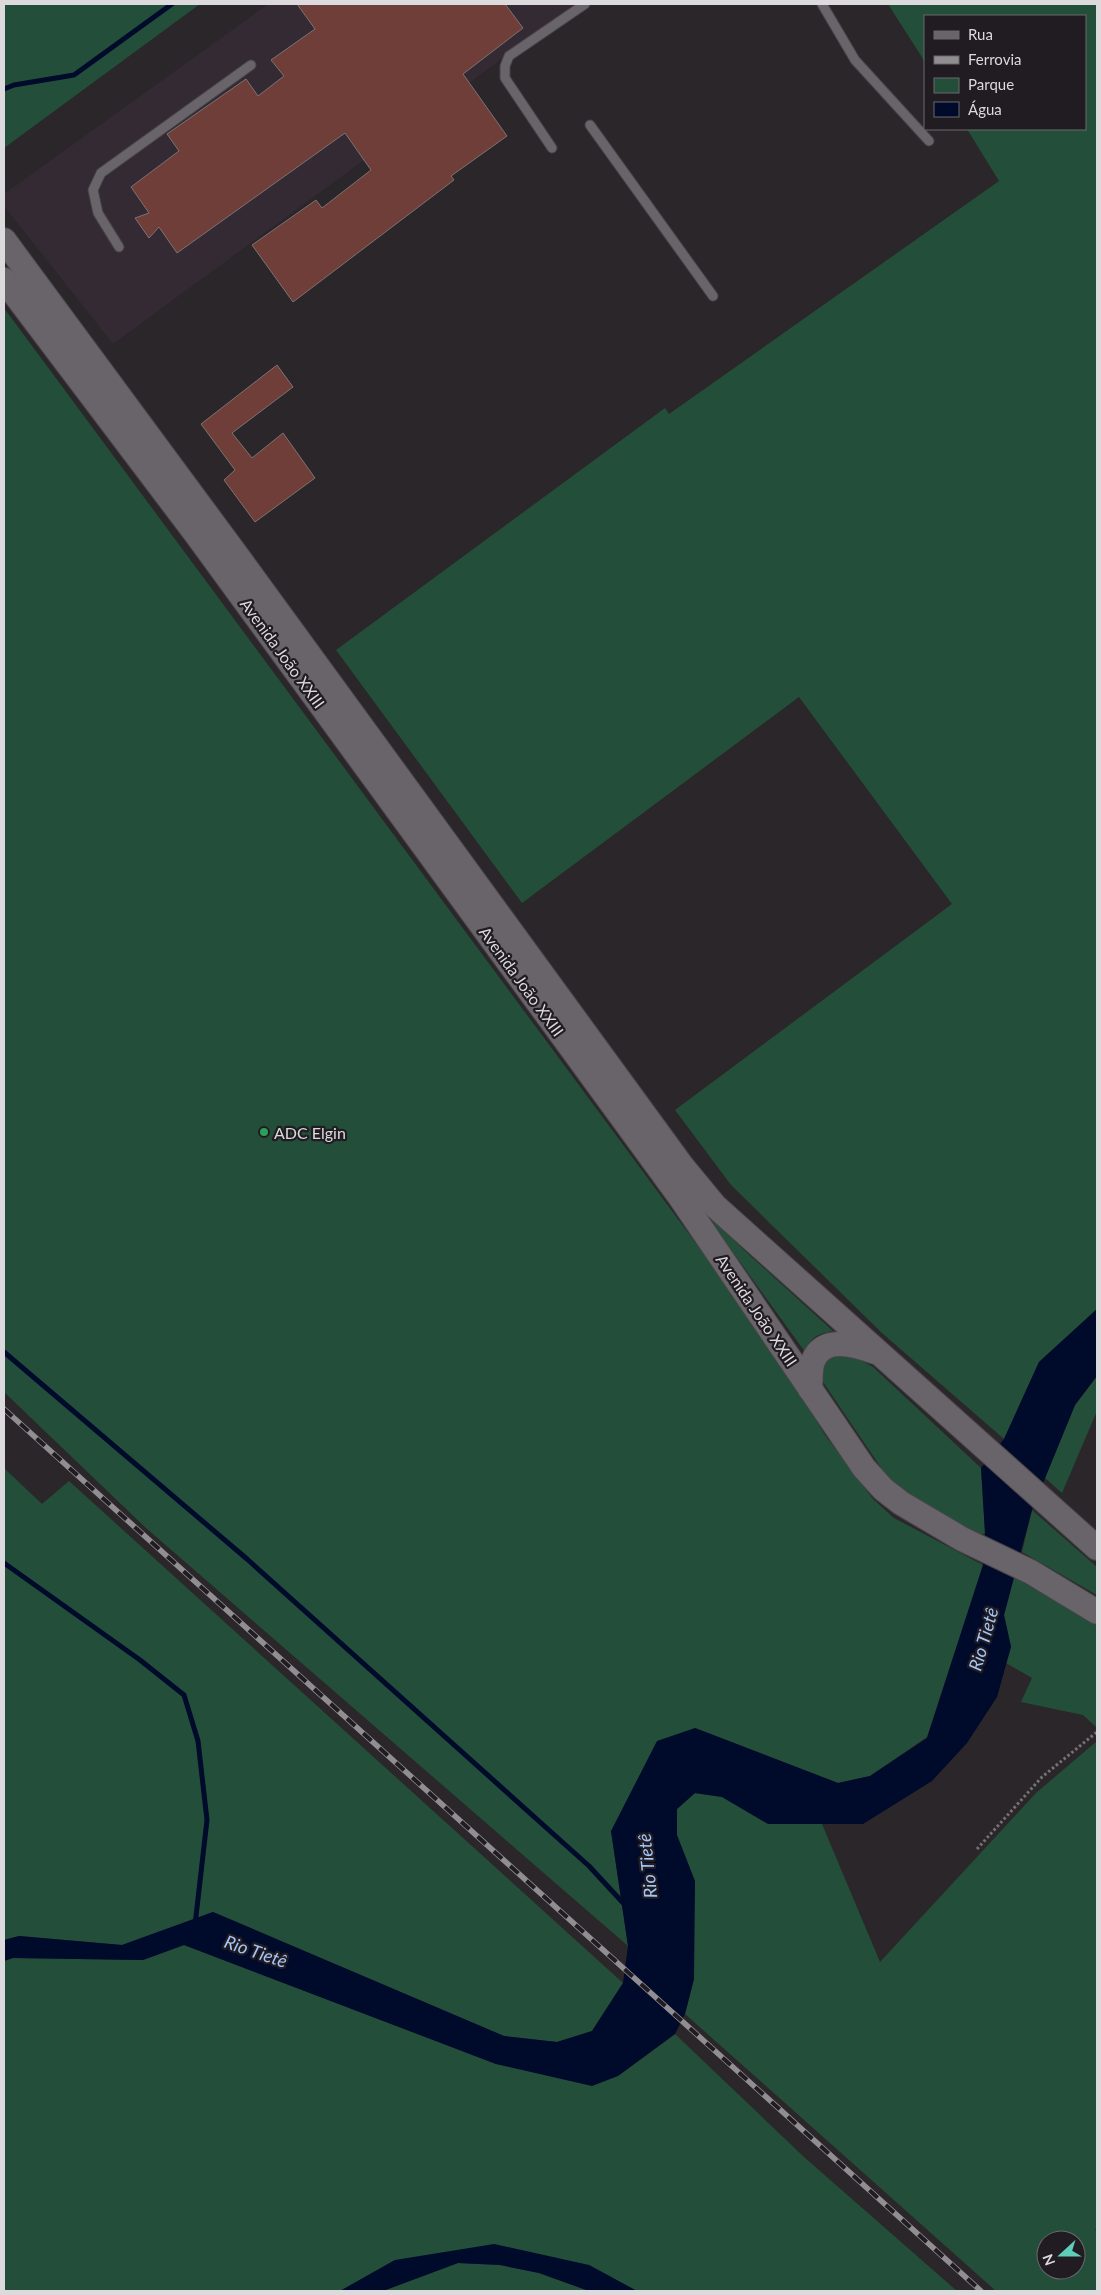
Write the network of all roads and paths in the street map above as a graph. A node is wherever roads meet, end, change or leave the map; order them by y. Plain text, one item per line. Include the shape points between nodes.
1 (585, 4) edge
2 (822, 4) edge
3 (251, 65) dead end
4 (590, 125) dead end
5 (929, 141) dead end
6 (552, 148) dead end
7 (4, 240) edge
8 (119, 247) dead end
9 (4, 280) edge
10 (713, 296) dead end
11 (881, 1354) junction
12 (810, 1388) junction
13 (1097, 1548) edge
14 (1097, 1612) edge
15 (1097, 1732) edge
16 (977, 1849) dead end

1 - 6 lane via 509,56 505,66 505,78
2 - 5 lane via 855,60
3 - 8 lane via 101,173 93,190 98,213
4 - 10 lane
7 - 11 main road, Avenida João XXIII via 682,1166 715,1206
9 - 12 main road, Avenida João XXIII via 196,534 669,1182
11 - 12 main road via 840,1343 827,1346 812,1363
11 - 13 main road, Avenida João XXIII
12 - 14 main road, Avenida João XXIII via 864,1468 883,1489 962,1539 1031,1572
15 - 16 path via 1042,1777

